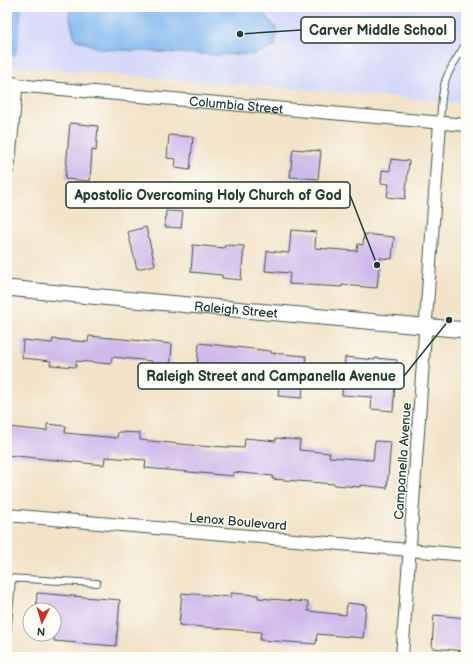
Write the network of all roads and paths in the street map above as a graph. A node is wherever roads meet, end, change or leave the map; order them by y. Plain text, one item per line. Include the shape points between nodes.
1 (466, 42) edge
2 (11, 85) edge
3 (440, 123) junction
4 (466, 125) edge
5 (7, 167) edge
6 (7, 288) edge
7 (426, 326) junction
8 (466, 330) edge
9 (7, 515) edge
10 (410, 550) junction
11 (466, 554) edge
12 (10, 578) edge
13 (97, 583) dead end
14 (7, 634) edge
15 (402, 657) edge

1 - 3 lane via 445,81
2 - 3 street, Columbia Street
2 - 5 street
3 - 4 street, Columbia Street
3 - 7 street, Campanella Avenue
6 - 7 street, Raleigh Street
7 - 8 street, Raleigh Street
7 - 10 street, Campanella Avenue
9 - 10 street, Lenox Boulevard
10 - 11 street, Lenox Boulevard
10 - 15 street, Campanella Avenue
12 - 13 lane
12 - 14 lane

